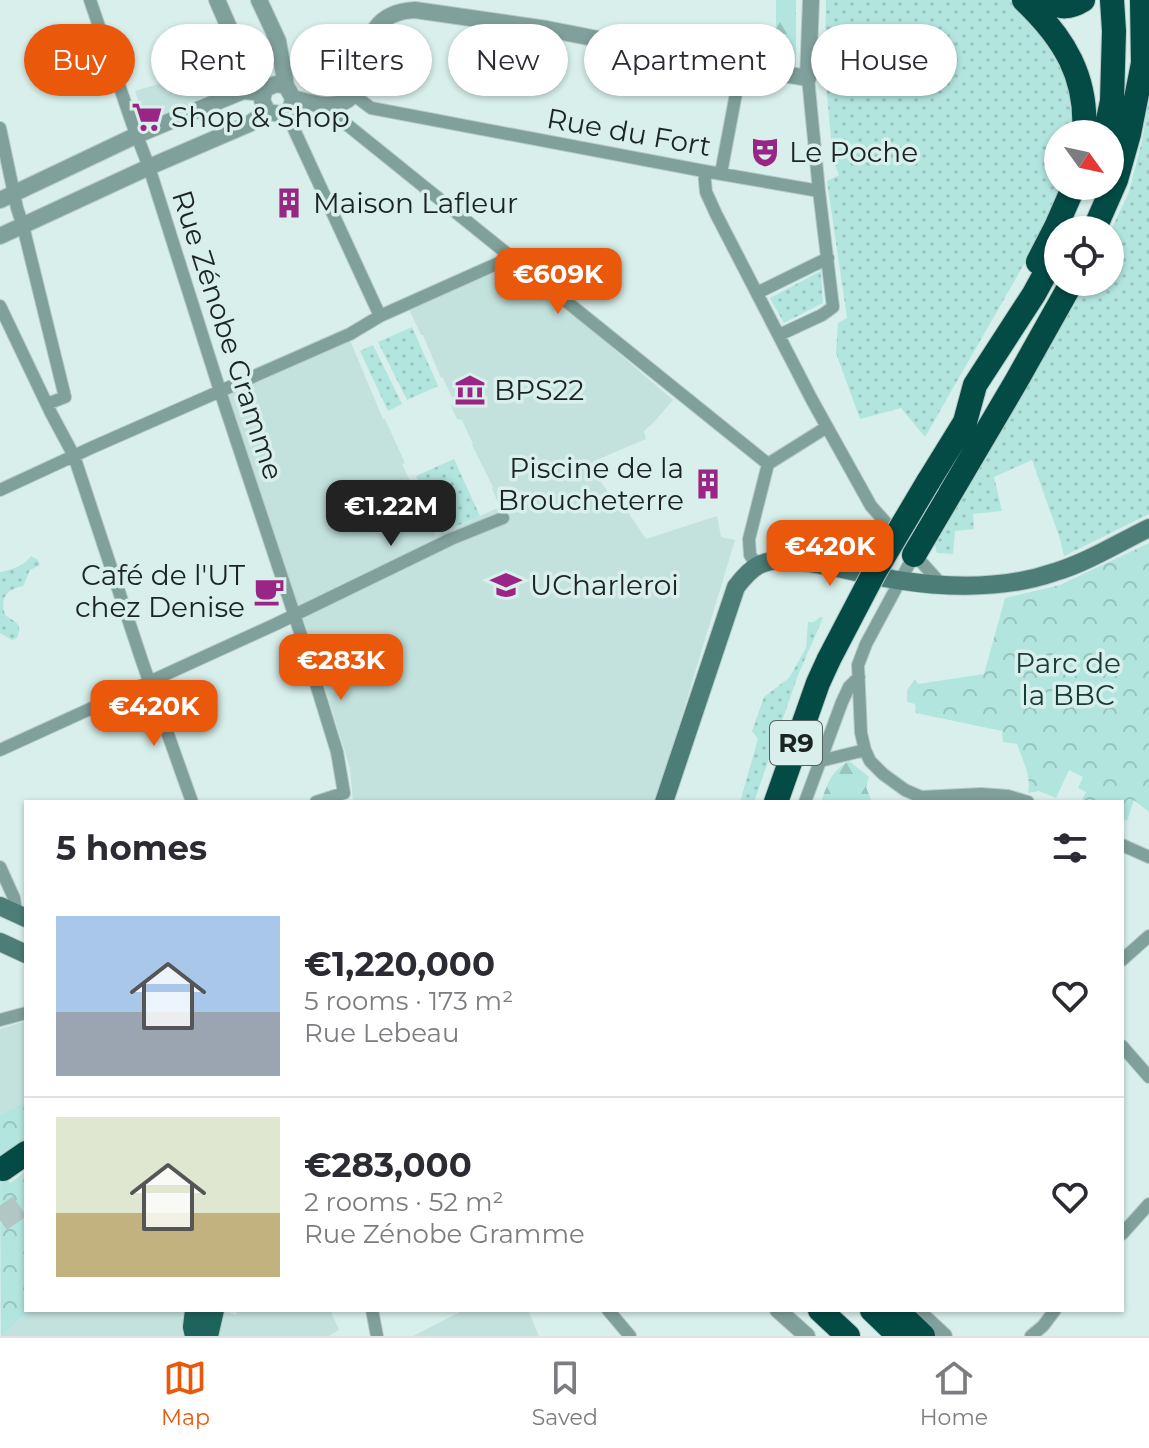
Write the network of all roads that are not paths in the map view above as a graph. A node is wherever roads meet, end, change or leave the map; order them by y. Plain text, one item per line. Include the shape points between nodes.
1 (90, 0) edge
2 (217, 0) edge
3 (259, 0) edge
4 (811, 0) edge
5 (1024, 0) edge
6 (1047, 0) edge
7 (1083, 0) edge
8 (1112, 0) edge
9 (1142, 0) edge
10 (227, 24) edge
11 (380, 24) edge
12 (584, 36) edge
13 (795, 76) edge
14 (808, 78) junction
15 (274, 85) edge
16 (1137, 94) junction
17 (231, 96) edge
18 (263, 96) edge
19 (353, 96) edge
20 (355, 96) edge
21 (736, 96) edge
22 (288, 99) junction
23 (331, 106) junction
24 (267, 111) junction
25 (1084, 120) edge
26 (1108, 120) edge
27 (0, 128) edge
28 (137, 135) junction
29 (149, 167) junction
30 (704, 171) junction
31 (721, 173) junction
32 (819, 191) junction
33 (7, 197) edge
34 (1068, 200) edge
35 (1100, 216) edge
36 (23, 226) junction
37 (0, 236) edge
38 (512, 257) junction
39 (828, 258) junction
40 (1044, 276) edge
41 (757, 293) junction
42 (1050, 296) edge
43 (1064, 296) edge
44 (0, 306) edge
45 (380, 316) junction
46 (779, 335) junction
47 (1003, 340) junction
48 (220, 391) junction
49 (47, 404) junction
50 (965, 422) junction
51 (827, 427) junction
52 (74, 456) junction
53 (768, 464) junction
54 (0, 490) edge
55 (503, 518) dead end
56 (1149, 528) edge
57 (914, 555) junction
58 (757, 565) junction
59 (900, 580) junction
60 (941, 584) junction
61 (295, 614) junction
62 (859, 677) junction
63 (150, 682) junction
64 (0, 750) edge
65 (865, 750) junction
66 (820, 761) junction
67 (191, 800) edge
68 (322, 800) edge
69 (665, 800) edge
70 (777, 800) edge
71 (806, 800) edge
72 (1021, 800) edge
73 (1124, 846) edge
74 (1149, 857) edge
75 (0, 867) edge
76 (17, 908) edge
77 (1149, 936) edge
78 (0, 942) edge
79 (24, 953) edge
80 (1124, 958) edge
81 (24, 1014) edge
82 (0, 1020) edge
83 (1124, 1048) edge
84 (1149, 1077) edge
85 (24, 1154) edge
86 (3, 1169) dead end
87 (1149, 1204) edge
88 (1124, 1232) edge
89 (195, 1312) edge
90 (214, 1312) edge
91 (372, 1312) edge
92 (610, 1312) edge
93 (780, 1312) edge
94 (800, 1312) edge
95 (822, 1312) edge
96 (874, 1312) edge
97 (898, 1312) edge
98 (918, 1312) edge
99 (1054, 1312) edge
100 (195, 1336) edge
101 (208, 1336) edge
102 (377, 1336) edge
103 (630, 1336) edge
104 (807, 1336) edge
105 (826, 1336) edge
106 (848, 1336) edge
107 (899, 1336) edge
108 (923, 1336) edge
109 (944, 1336) edge
110 (1031, 1336) edge

1 - 28 street, Rue Zénobe Gramme
2 - 10 street
3 - 22 street via 278,41
4 - 14 street
5 - 25 highway via 1071,59 1085,103
6 - 7 highway via 1067,7
8 - 16 highway via 1128,32
8 - 26 highway via 1113,90
9 - 16 highway via 1143,63
11 - 12 street via 391,15 415,10
13 - 14 street
14 - 32 street
15 - 22 street via 281,84
16 - 35 highway via 1116,180
17 - 28 street
18 - 24 street
19 - 23 street
20 - 30 street, Rue du Fort via 371,108
21 - 31 street
22 - 23 street
22 - 24 street via 276,115
22 - 45 street
23 - 38 street via 340,119
24 - 29 street via 249,124
27 - 33 street
28 - 29 street, Rue Zénobe Gramme
28 - 33 street
29 - 36 street
29 - 48 street, Rue Zénobe Gramme
30 - 31 street, Rue du Fort
30 - 41 street via 706,192
31 - 32 street, Rue du Fort
32 - 39 street
33 - 36 street
34 - 47 highway via 1004,325
36 - 37 street
36 - 49 street via 65,397
38 - 45 street
38 - 53 street
39 - 41 street
39 - 46 street via 833,307
40 - 47 highway, R9
41 - 46 street
42 - 50 highway via 994,388
43 - 57 highway
44 - 49 street
45 - 48 street
46 - 51 street
47 - 50 highway, R9 via 975,385
48 - 52 street
48 - 61 street, Rue Zénobe Gramme
49 - 52 street
50 - 70 highway, R9, bridge via 875,571 818,683
51 - 53 street
51 - 57 street via 871,506
52 - 54 street
52 - 63 street
53 - 58 street via 749,539
55 - 61 street
56 - 60 main road via 1055,572 979,586
57 - 59 street
57 - 60 street
58 - 59 main road via 789,560
58 - 69 main road via 736,587
59 - 60 main road
59 - 62 street via 866,644
61 - 63 street
61 - 68 street, Rue Zénobe Gramme via 337,752 344,793
62 - 65 street
62 - 66 street via 842,702
63 - 64 street
63 - 67 street
65 - 66 street
65 - 72 street via 883,774 921,797 981,794
66 - 71 street
73 - 74 street
75 - 76 street
77 - 80 street
78 - 79 main road
81 - 82 street
83 - 84 street
85 - 86 highway
87 - 88 street
89 - 100 main road
90 - 101 main road
91 - 102 street
92 - 103 street
93 - 104 street
94 - 105 highway
95 - 106 highway
96 - 107 highway
97 - 108 highway
98 - 109 street
99 - 110 street

